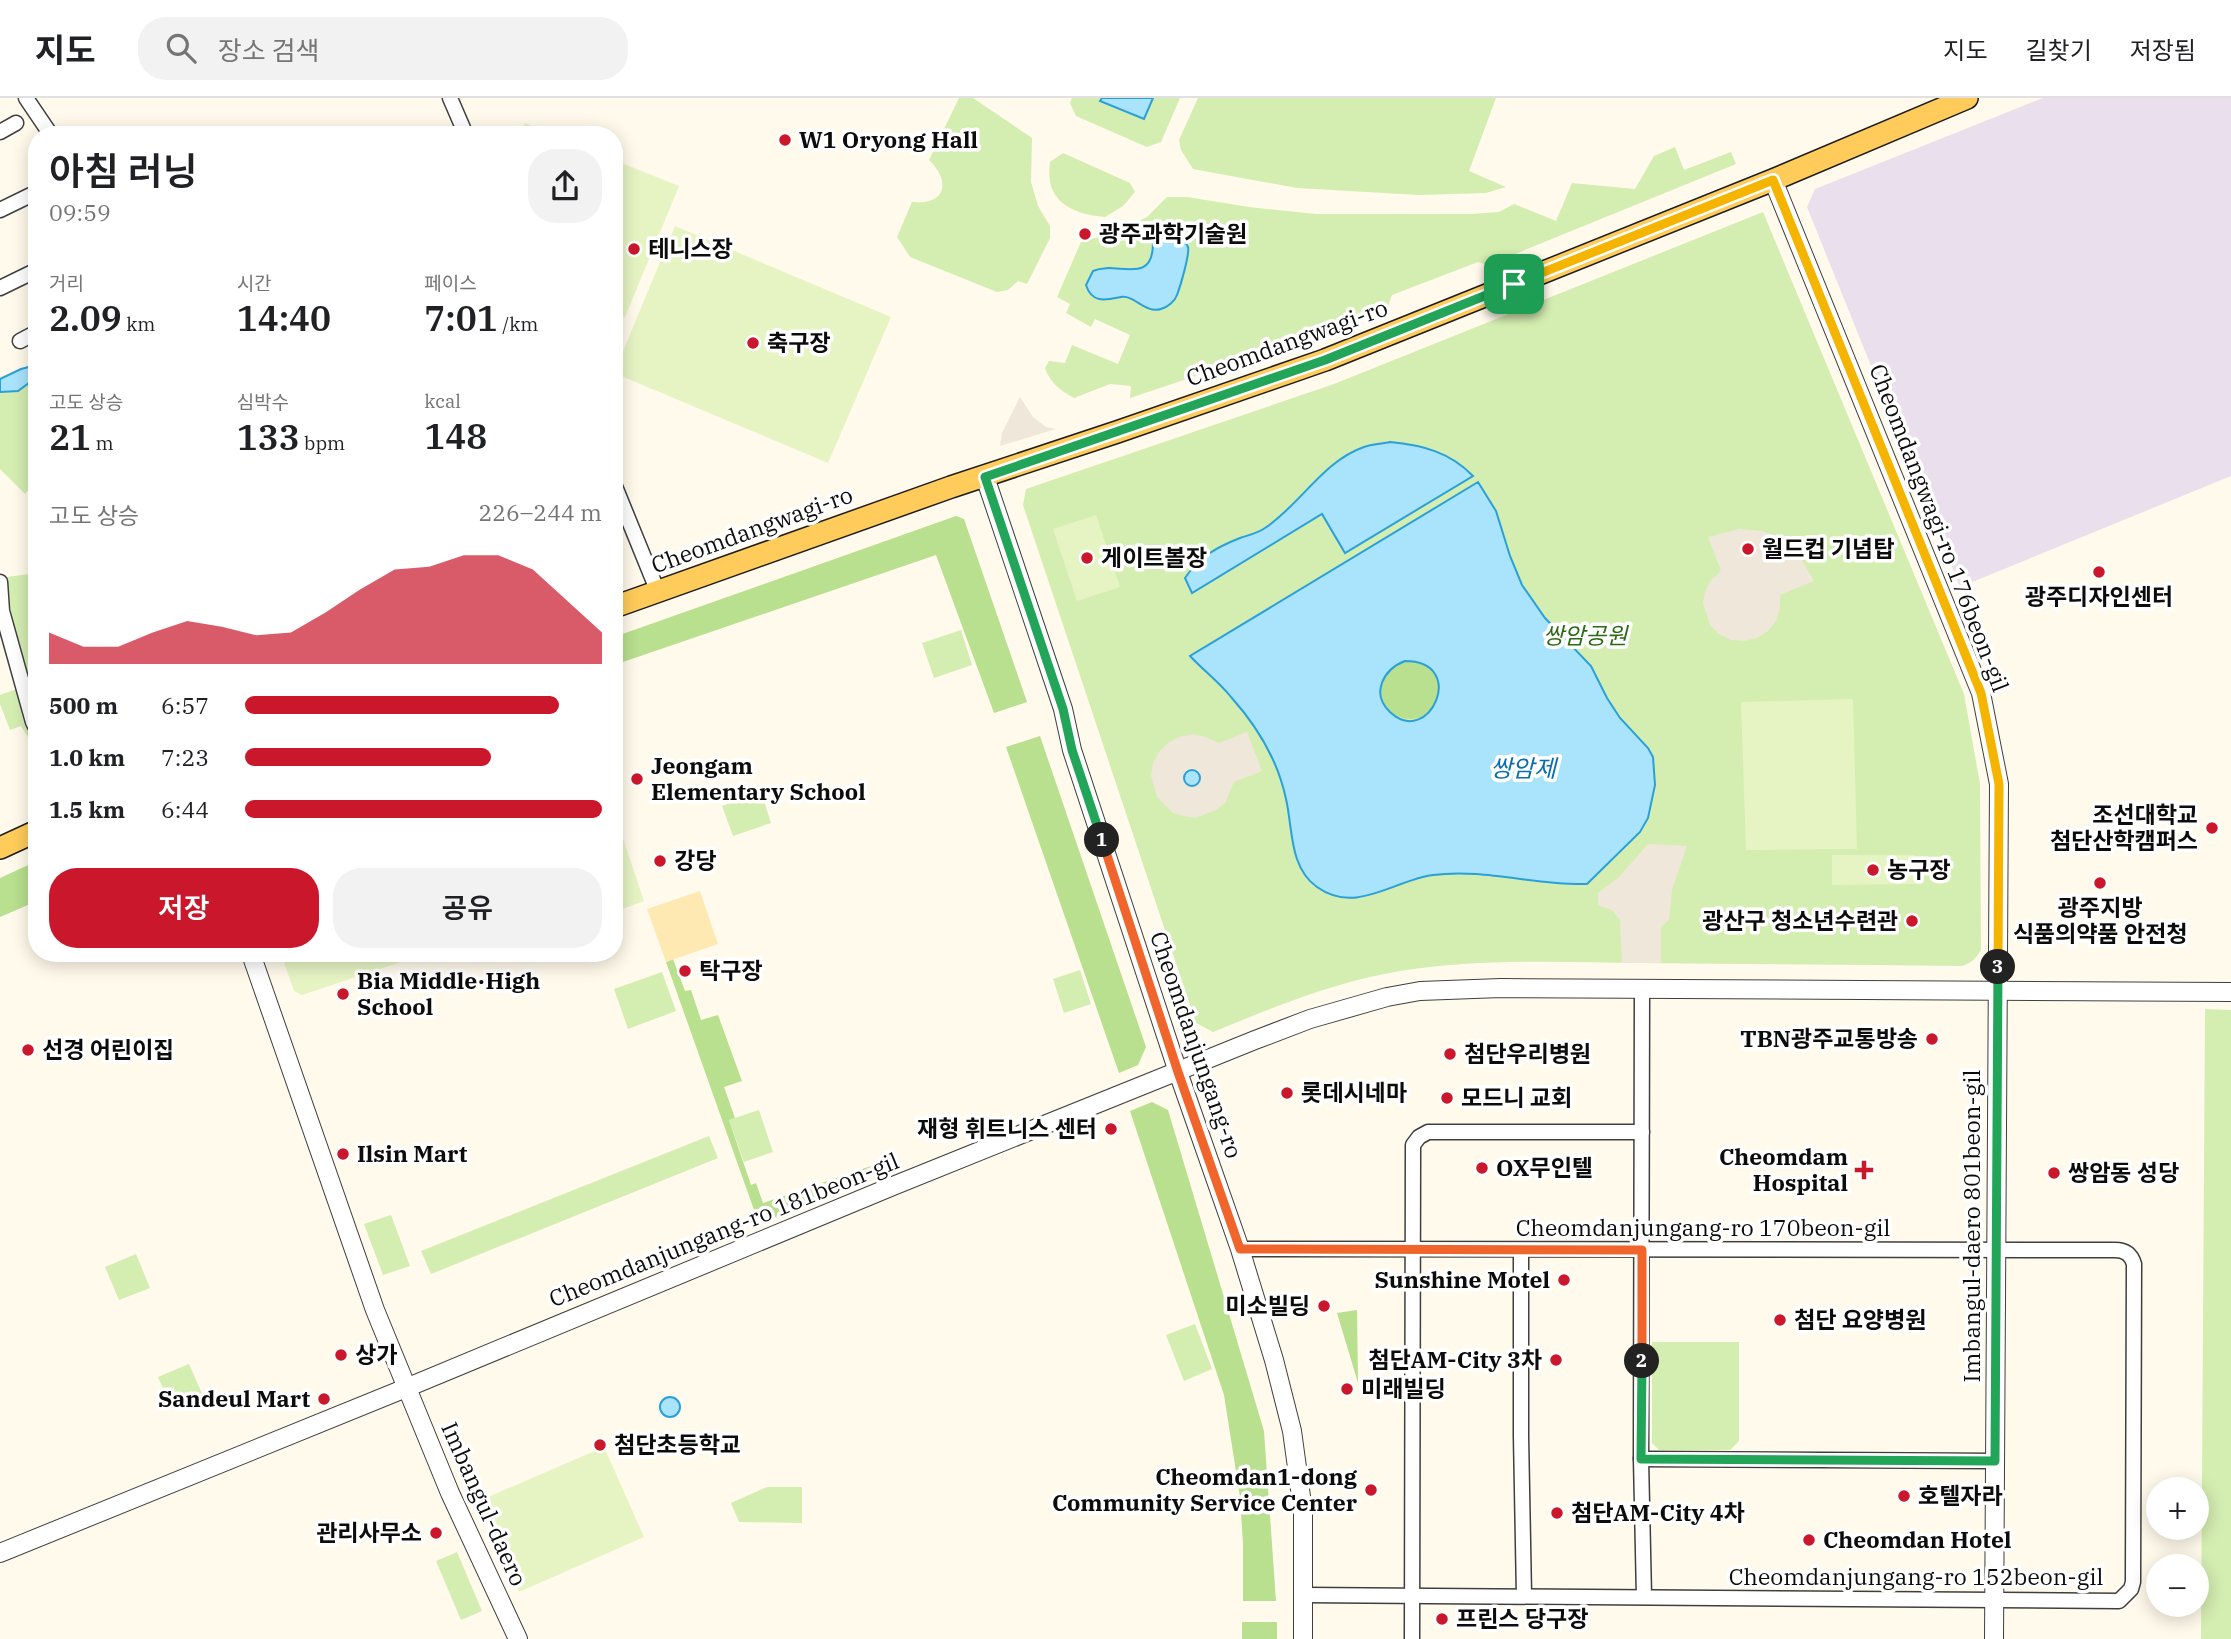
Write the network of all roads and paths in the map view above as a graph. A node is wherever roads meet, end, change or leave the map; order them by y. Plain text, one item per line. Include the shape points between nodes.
1 (26, 98) edge
2 (450, 98) edge
3 (1967, 98) edge
4 (16, 123) dead end
5 (45, 126) edge
6 (462, 126) edge
7 (0, 132) edge
8 (1773, 180) junction
9 (28, 196) edge
10 (0, 210) edge
11 (28, 274) edge
12 (0, 288) edge
13 (28, 337) edge
14 (20, 341) dead end
15 (985, 477) junction
16 (623, 506) edge
17 (0, 582) edge
18 (658, 592) junction
19 (623, 604) edge
20 (28, 705) edge
21 (28, 835) edge
22 (0, 848) edge
23 (254, 962) edge
24 (1642, 988) junction
25 (1998, 991) junction
26 (2231, 992) edge
27 (1178, 1072) junction
28 (1642, 1132) junction
29 (1240, 1249) junction
30 (1412, 1250) junction
31 (1642, 1250) junction
32 (1995, 1250) junction
33 (1521, 1251) junction
34 (406, 1388) junction
35 (1641, 1459) junction
36 (1995, 1461) junction
37 (0, 1553) edge
38 (1304, 1595) junction
39 (1413, 1596) junction
40 (1524, 1596) junction
41 (1644, 1597) junction
42 (1994, 1602) junction
43 (518, 1639) edge
44 (1303, 1639) edge
45 (1412, 1639) edge
46 (1994, 1639) edge

1 - 5 street
2 - 6 street
3 - 8 main road, Cheomdangwagi-ro
4 - 7 street
8 - 15 main road, Cheomdangwagi-ro via 1325,360
8 - 25 street, Cheomdangwagi-ro 176beon-gil via 1981,693 1999,784
9 - 10 street
11 - 12 street
13 - 14 street
15 - 18 main road, Cheomdangwagi-ro
15 - 27 street, Cheomdanjungang-ro
16 - 18 street
17 - 20 street via 2,611
18 - 19 main road, Cheomdangwagi-ro
21 - 22 main road
23 - 34 street
24 - 25 street, Cheomdanjungang-ro 181beon-gil
24 - 27 street, Cheomdanjungang-ro 181beon-gil via 1420,991 1310,1019
24 - 28 street
25 - 26 street, Cheomdanjungang-ro 181beon-gil
25 - 32 street, Imbangul-daero 801beon-gil
27 - 29 street, Cheomdanjungang-ro
27 - 34 street, Cheomdanjungang-ro 181beon-gil
28 - 30 street via 1428,1132 1413,1145
28 - 31 street
29 - 30 street, Cheomdanjungang-ro 170beon-gil
29 - 38 street, Cheomdanjungang-ro via 1292,1431 1303,1511
30 - 33 street, Cheomdanjungang-ro 170beon-gil
30 - 39 street
31 - 32 street, Cheomdanjungang-ro 170beon-gil
31 - 33 street, Cheomdanjungang-ro 170beon-gil
31 - 35 street
32 - 36 street, Imbangul-daero 801beon-gil
32 - 42 street, Cheomdanjungang-ro 152beon-gil via 2122,1250 2134,1264 2131,1589 2119,1601
33 - 40 street
34 - 37 street, Cheomdanjungang-ro 181beon-gil
34 - 43 street, Imbangul-daero
35 - 36 street
35 - 41 street
36 - 42 street, Imbangul-daero 801beon-gil
38 - 39 street, Cheomdanjungang-ro 152beon-gil
38 - 44 street, Cheomdanjungang-ro
39 - 40 street, Cheomdanjungang-ro 152beon-gil
39 - 45 street
40 - 41 street, Cheomdanjungang-ro 152beon-gil
41 - 42 street, Cheomdanjungang-ro 152beon-gil
42 - 46 street, Imbangul-daero 801beon-gil

